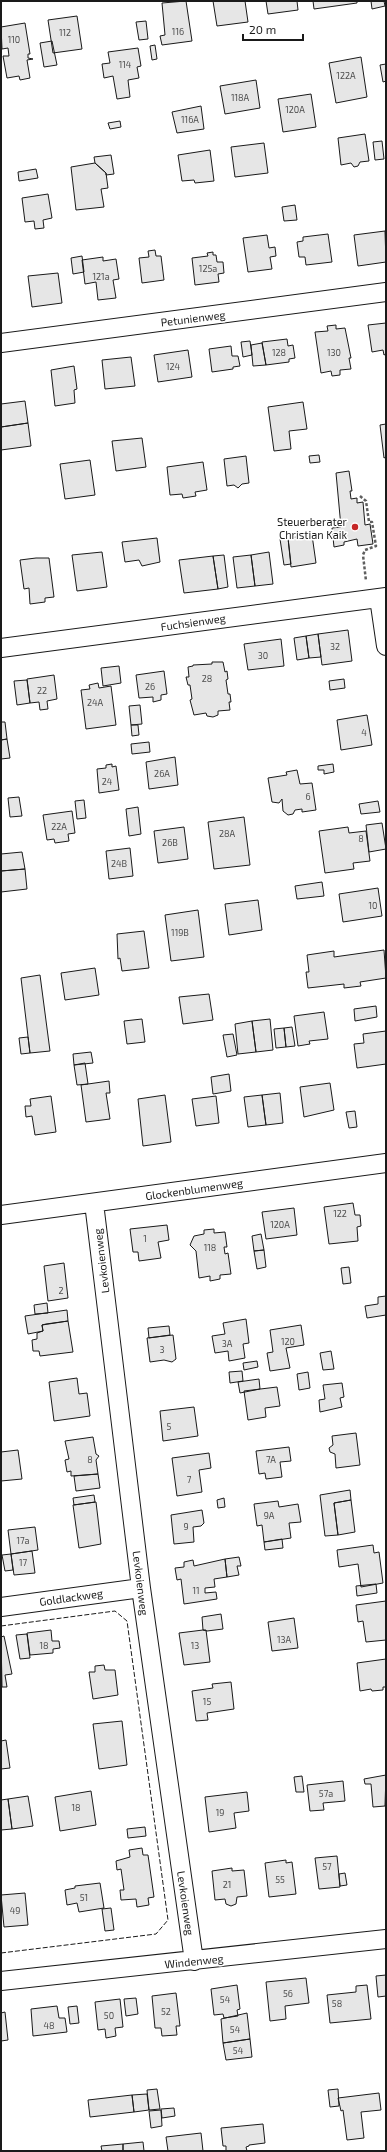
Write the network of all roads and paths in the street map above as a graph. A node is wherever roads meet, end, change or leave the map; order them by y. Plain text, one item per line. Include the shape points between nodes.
1 (386, 292) edge
2 (1, 343) edge
3 (360, 496) dead end
4 (377, 594) edge
5 (386, 646) edge
6 (1, 648) edge
7 (386, 1163) edge
8 (94, 1203) junction
9 (1, 1215) edge
10 (141, 1588) junction
11 (1, 1606) edge
12 (386, 1938) edge
13 (194, 1961) junction
14 (1, 1981) edge

1 - 2 street, Petunienweg
3 - 4 path via 366,500 369,522 372,522 376,546 365,550 363,555
4 - 5 street
4 - 6 street, Fuchsienweg
7 - 8 street, Glockenblumenweg
8 - 9 street, Glockenblumenweg
8 - 10 street, Levkoienweg
10 - 11 street, Goldlackweg
10 - 13 street, Levkoienweg
12 - 13 street, Windenweg
13 - 14 street, Windenweg

